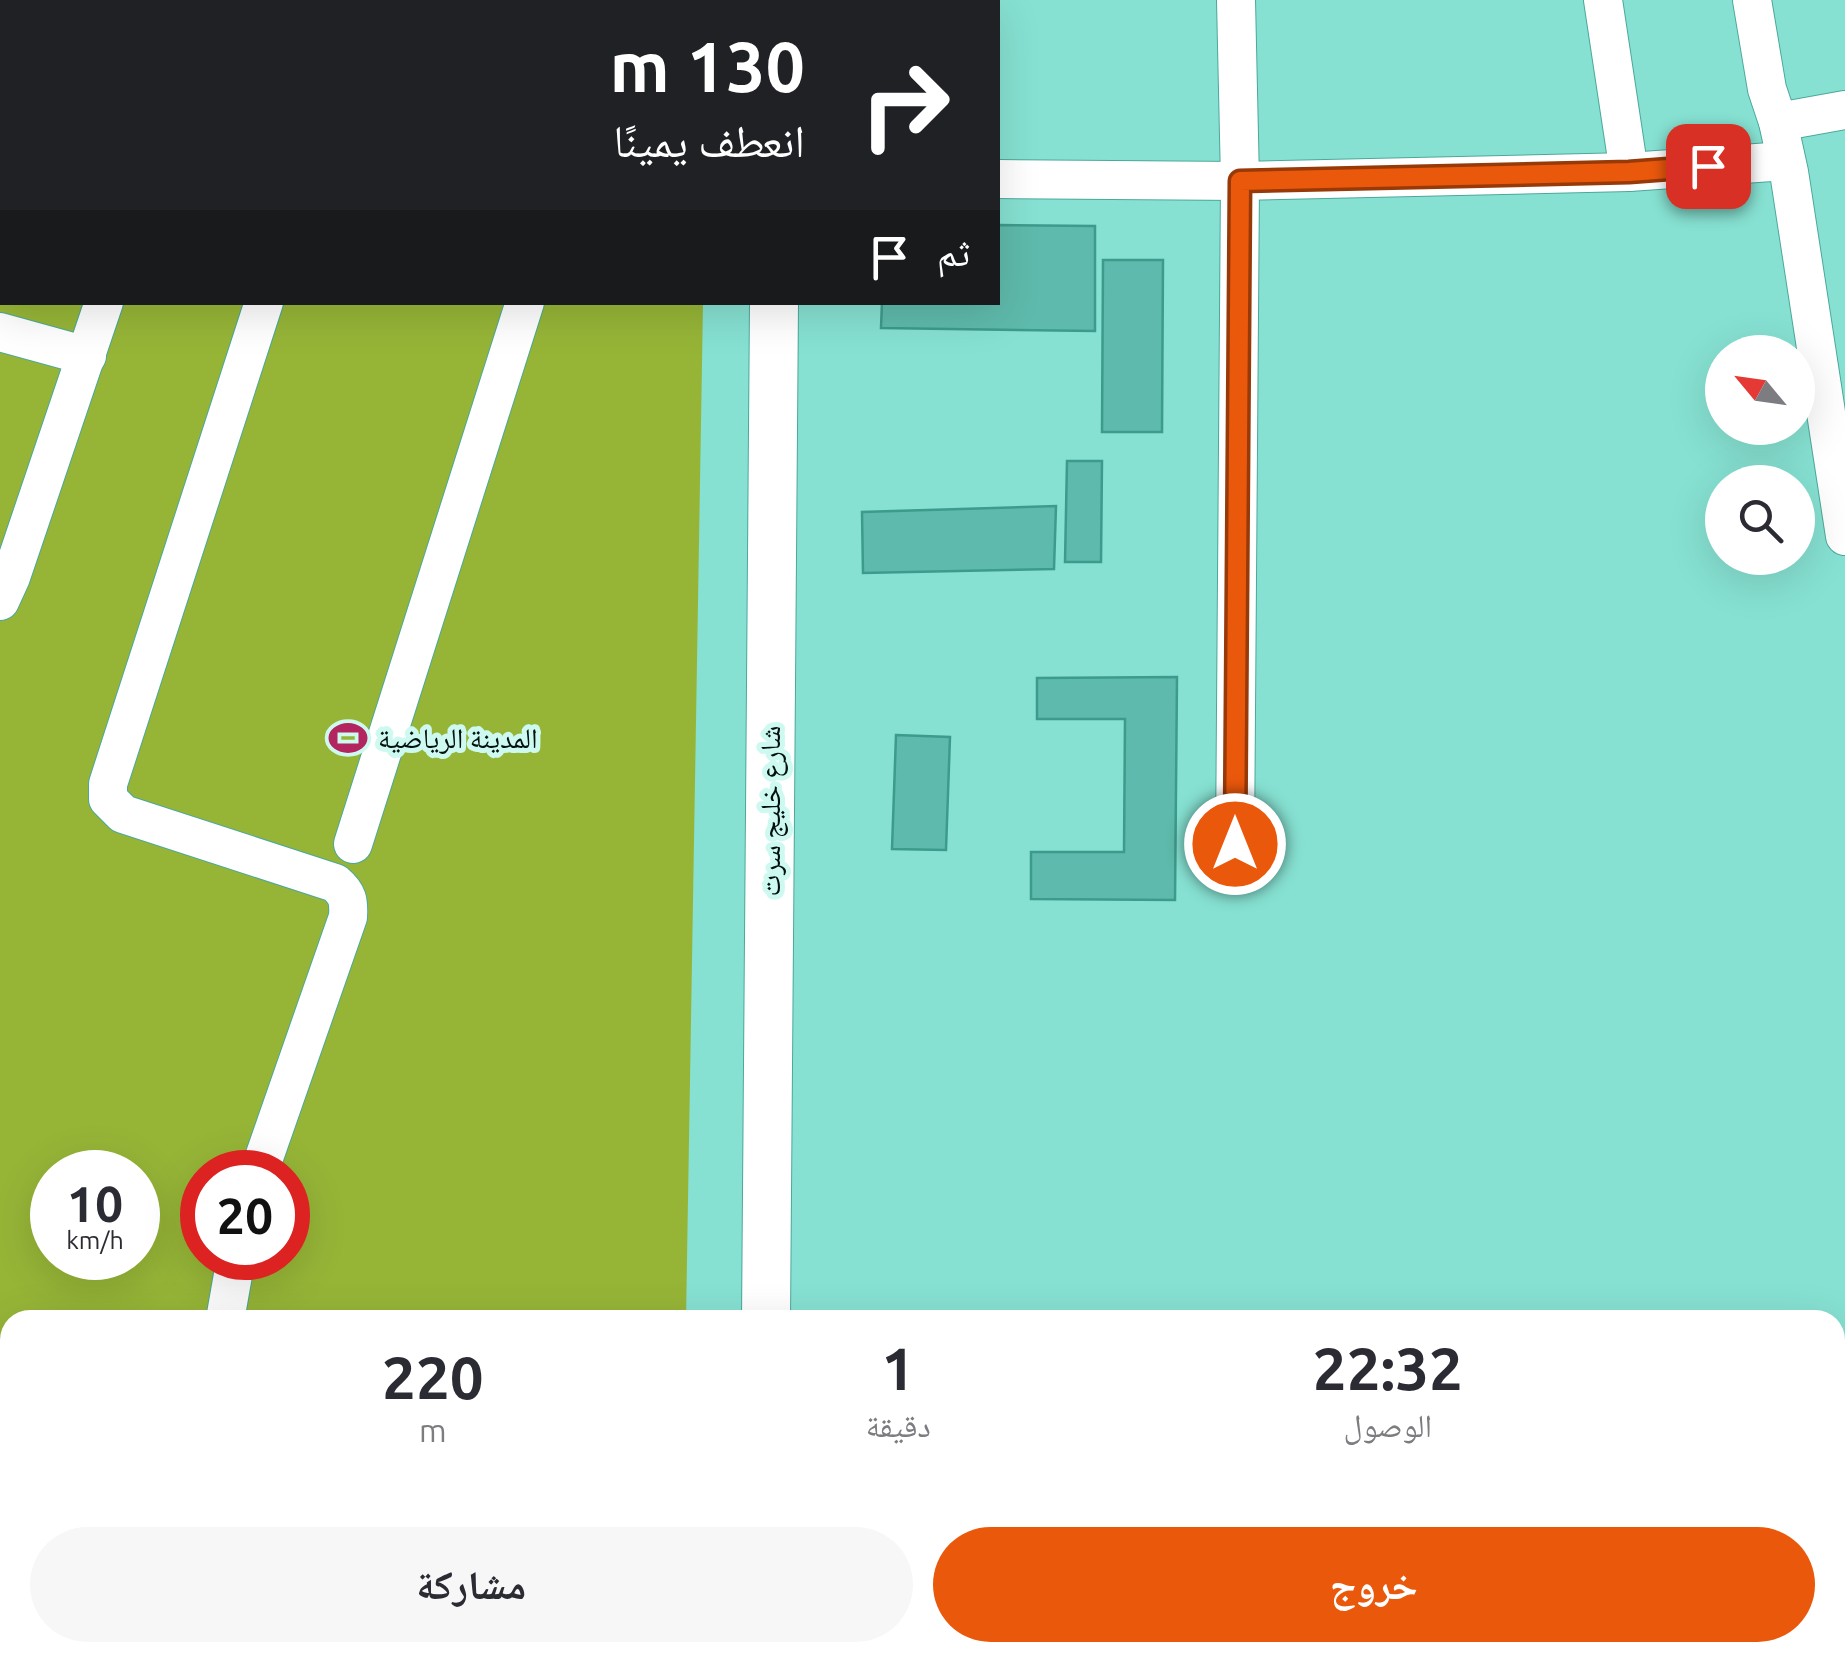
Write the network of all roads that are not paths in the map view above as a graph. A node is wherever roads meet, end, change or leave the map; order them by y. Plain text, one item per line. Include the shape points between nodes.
1 (1236, 0) edge
2 (1603, 0) edge
3 (1752, 0) edge
4 (1845, 110) edge
5 (1778, 122) junction
6 (1786, 161) junction
7 (1629, 172) junction
8 (1000, 179) edge
9 (1240, 181) junction
10 (103, 305) edge
11 (263, 305) edge
12 (524, 305) edge
13 (774, 305) edge
14 (0, 332) edge
15 (87, 356) junction
16 (1845, 536) edge
17 (0, 600) edge
18 (352, 844) dead end
19 (1235, 844) dead end
20 (266, 1150) edge
21 (232, 1280) edge
22 (227, 1310) edge
23 (766, 1310) edge

1 - 9 lane
2 - 7 lane
3 - 5 lane
4 - 5 lane
5 - 6 lane
6 - 7 lane
6 - 16 lane
7 - 9 lane
8 - 9 lane
9 - 19 lane
10 - 15 lane
11 - 20 lane via 108,799 124,814 335,883 349,900
12 - 18 lane
13 - 23 main road, شارع خليج سرت
14 - 15 lane
15 - 17 lane
21 - 22 lane

